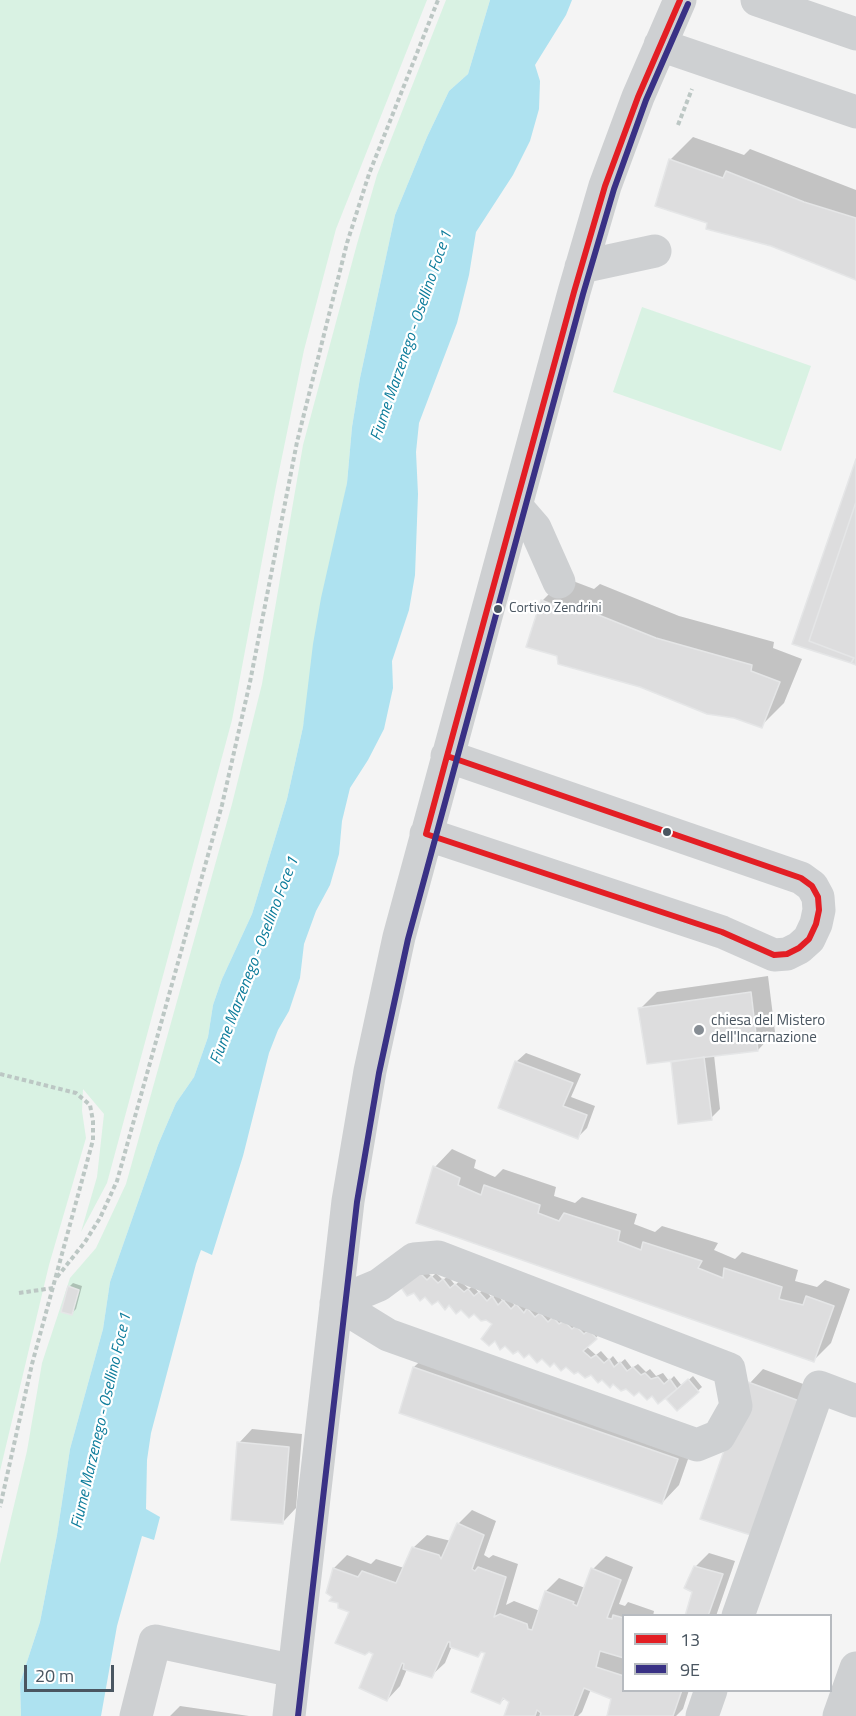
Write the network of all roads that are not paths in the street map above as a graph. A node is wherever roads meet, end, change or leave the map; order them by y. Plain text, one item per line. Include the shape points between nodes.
1 (680, 0) edge
2 (757, 0) edge
3 (856, 34) edge
4 (660, 45) junction
5 (856, 112) edge
6 (655, 250) dead end
7 (581, 267) junction
8 (516, 506) junction
9 (559, 582) dead end
10 (447, 756) junction
11 (426, 834) junction
12 (336, 1303) junction
13 (856, 1401) edge
14 (856, 1410) edge
15 (856, 1425) edge
16 (739, 1614) edge
17 (856, 1668) edge
18 (294, 1671) junction
19 (710, 1692) edge
20 (136, 1716) edge
21 (289, 1716) edge
22 (702, 1716) edge
23 (839, 1716) edge

1 - 4 street
2 - 3 street
4 - 5 street
4 - 7 street via 605,186
6 - 7 street
7 - 8 street
8 - 9 street via 535,528
8 - 10 street
10 - 11 street
10 - 11 street via 801,878 818,897 816,924 799,948 774,955 722,932
11 - 12 street via 370,1071
12 - 12 street via 388,1335 697,1445 719,1436 736,1406 729,1369 438,1257 414,1259 378,1285
12 - 18 street
13 - 16 street via 819,1388
14 - 15 street
17 - 23 street
18 - 20 street via 155,1641
18 - 21 street
19 - 22 street

